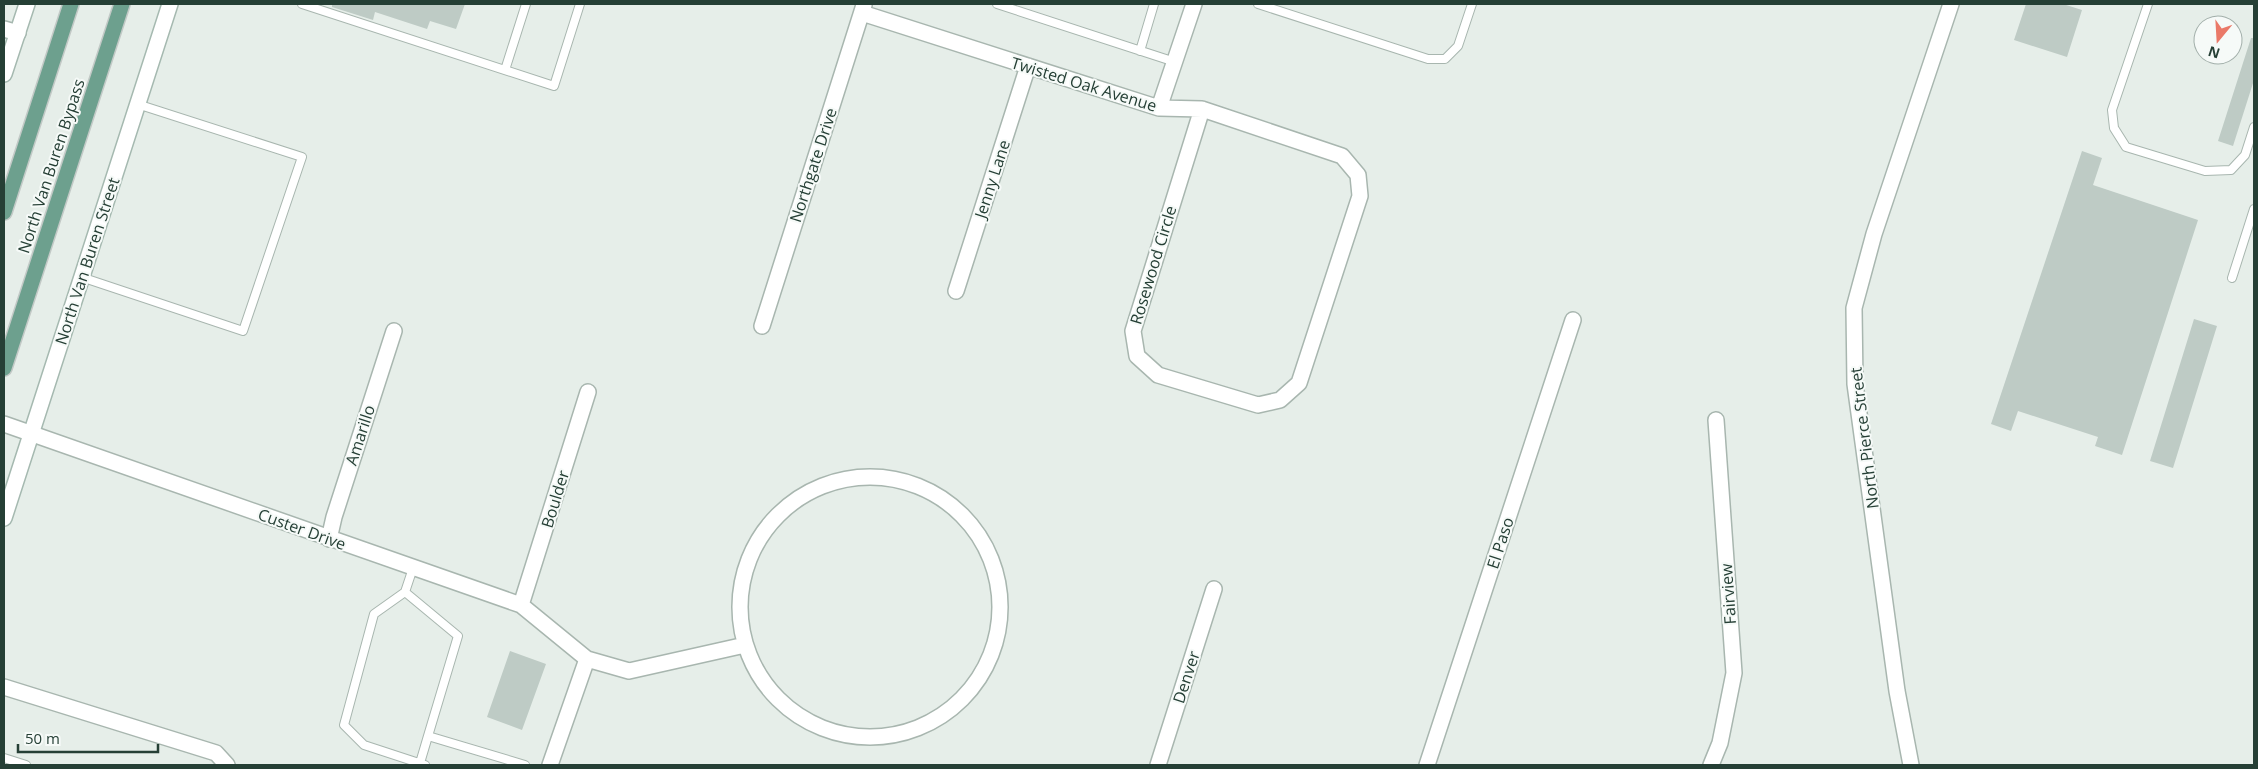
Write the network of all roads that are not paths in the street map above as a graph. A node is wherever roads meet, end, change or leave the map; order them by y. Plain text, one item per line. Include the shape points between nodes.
1 (27, 4) edge
2 (71, 4) edge
3 (122, 4) edge
4 (170, 4) edge
5 (302, 4) edge
6 (526, 4) edge
7 (580, 4) edge
8 (997, 4) edge
9 (1154, 4) edge
10 (1194, 4) edge
11 (1258, 4) edge
12 (1472, 4) edge
13 (1951, 4) edge
14 (2148, 4) edge
15 (863, 9) edge
16 (11, 31) edge
17 (1140, 51) junction
18 (1175, 62) junction
19 (1028, 66) junction
20 (505, 70) junction
21 (4, 74) edge
22 (137, 104) junction
23 (1159, 108) junction
24 (1202, 110) junction
25 (2254, 127) edge
26 (1358, 175) joint
27 (2254, 209) edge
28 (4, 212) edge
29 (81, 277) junction
30 (2232, 278) dead end
31 (956, 291) dead end
32 (1573, 320) dead end
33 (762, 326) dead end
34 (394, 331) dead end
35 (4, 368) edge
36 (588, 392) dead end
37 (1716, 420) dead end
38 (4, 424) edge
39 (31, 433) junction
40 (4, 518) edge
41 (329, 539) junction
42 (413, 568) junction
43 (1214, 589) dead end
44 (405, 592) junction
45 (521, 605) junction
46 (745, 645) junction
47 (587, 659) junction
48 (4, 687) edge
49 (428, 736) junction
50 (4, 758) edge
51 (422, 764) edge
52 (26, 765) edge
53 (227, 765) edge
54 (525, 765) edge
55 (550, 765) edge
56 (1158, 765) edge
57 (1427, 765) edge
58 (1712, 765) edge
59 (1911, 765) edge

1 - 16 street
2 - 28 main road, North Van Buren Bypass
3 - 35 main road, North Van Buren Bypass
4 - 22 street, North Van Buren Street
5 - 20 lane
6 - 20 lane
7 - 20 lane via 554,86
8 - 17 lane
9 - 17 lane
10 - 18 street
11 - 12 lane via 1428,59 1445,59 1458,46
13 - 59 street, North Pierce Street via 1874,234 1854,308 1856,384 1897,691
14 - 25 lane via 2112,110 2114,128 2126,147 2205,171 2231,170 2245,155
15 - 19 street, Twisted Oak Avenue
15 - 33 street, Northgate Drive
16 - 21 street
17 - 18 lane
18 - 23 street
19 - 23 street, Twisted Oak Avenue
19 - 31 street, Jenny Lane
22 - 29 street, North Van Buren Street
22 - 29 lane via 302,157 243,330
23 - 24 street, Twisted Oak Avenue
24 - 26 street, Twisted Oak Avenue via 1342,156
24 - 26 street, Rosewood Circle via 1133,331 1137,356 1158,375 1258,405 1280,400 1299,383 1360,196
27 - 30 lane
29 - 39 street, North Van Buren Street
32 - 57 street, El Paso
34 - 41 street, Amarillo
36 - 45 street, Boulder
37 - 58 street, Fairview via 1734,672
38 - 39 street, Custer Drive
39 - 40 street, North Van Buren Street
39 - 41 street, Custer Drive
41 - 42 street, Custer Drive
42 - 44 lane
42 - 45 street, Custer Drive
43 - 56 street, Denver
44 - 49 lane via 458,636
44 - 51 lane via 374,614 344,725 364,745
45 - 47 street, Custer Drive
46 - 46 street via 754,668 782,704 821,729 865,738 910,733 968,697 992,659 1002,614 992,556 967,518 931,490 868,476 824,485 784,508 756,544 741,587 740,624
46 - 47 street, Custer Drive via 629,671
47 - 55 street
48 - 53 street via 216,753
49 - 51 lane
49 - 54 lane
50 - 52 lane

